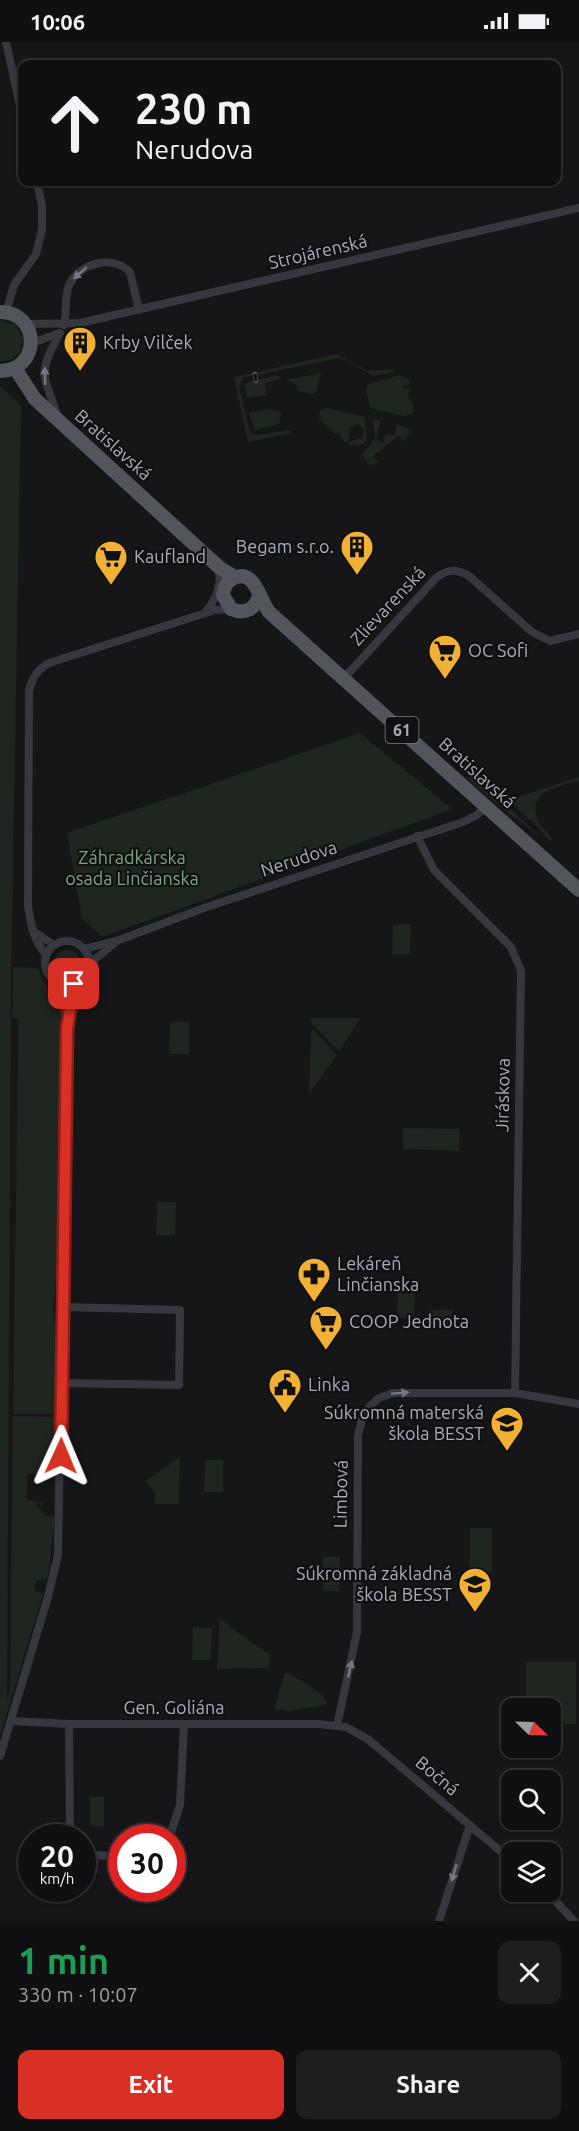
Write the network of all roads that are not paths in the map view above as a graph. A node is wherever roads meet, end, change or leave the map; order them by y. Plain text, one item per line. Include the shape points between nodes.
1 (6, 42) edge
2 (18, 97) edge
3 (38, 186) edge
4 (579, 208) edge
5 (139, 310) junction
6 (3, 312) edge
7 (27, 324) junction
8 (65, 329) junction
9 (32, 343) junction
10 (15, 368) junction
11 (0, 371) edge
12 (58, 419) junction
13 (218, 566) junction
14 (231, 580) junction
15 (259, 595) junction
16 (224, 607) junction
17 (252, 608) junction
18 (269, 612) junction
19 (205, 613) junction
20 (579, 634) edge
21 (345, 677) junction
22 (486, 805) junction
23 (417, 836) junction
24 (579, 890) edge
25 (31, 928) junction
26 (118, 940) junction
27 (54, 945) junction
28 (84, 949) junction
29 (46, 955) junction
30 (89, 964) junction
31 (58, 984) junction
32 (74, 984) junction
33 (67, 1028) junction
34 (63, 1308) junction
35 (62, 1383) junction
36 (515, 1392) junction
37 (579, 1404) edge
38 (11, 1721) junction
39 (69, 1724) junction
40 (184, 1724) junction
41 (337, 1726) junction
42 (0, 1756) edge
43 (70, 1824) edge
44 (174, 1824) edge
45 (470, 1825) junction
46 (501, 1851) edge
47 (556, 1902) edge
48 (439, 1921) edge
49 (574, 1921) edge

1 - 2 street
3 - 6 street via 42,206 36,254 14,285
4 - 5 street, Strojárenská
5 - 8 street, Strojárenská
5 -> 8 street via 130,272 118,263 97,263 78,273 70,283
6 - 7 main road via 18,316
7 - 8 street
7 - 9 main road
8 - 9 street
12 -> 8 street via 44,379 47,357
9 - 10 main road via 27,359
10 - 11 main road
10 - 12 main road, Bratislavská via 35,399
12 - 13 main road, Bratislavská
13 - 14 main road, Bratislavská
13 - 19 street via 220,582 216,597
14 - 15 main road, Bratislavská / 61 via 252,580
14 - 16 main road, Bratislavská
15 - 17 main road
15 - 18 main road, Bratislavská / 61
16 - 17 main road, Bratislavská / 61 via 243,612
16 - 19 street
17 - 18 main road, Bratislavská / 61
18 - 21 main road, Bratislavská / 61
19 - 25 street via 49,663 33,679 29,690
20 - 21 street, Zlievarenská via 550,641 532,632 468,575 446,570
21 - 22 main road, Bratislavská / 61
22 - 23 street, Nerudova via 472,819
22 - 24 main road, Bratislavská / 61
23 - 26 street, Nerudova
23 - 36 street, Jiráskova via 434,870 511,947 521,971
25 - 27 street
25 - 29 street
26 - 28 street, Nerudova
26 - 30 street, Nerudova
27 - 28 street via 73,942
27 - 29 street
28 - 30 street
29 - 31 street via 48,975
30 - 32 street via 85,976
31 - 32 street
31 - 33 street
32 - 33 street
33 - 34 street
34 - 35 street
34 - 35 street via 180,1310 180,1384
35 - 38 street via 58,1554
36 - 37 street, Limbová
41 -> 36 street, Limbová via 357,1632 358,1435 363,1416 376,1400 393,1393
38 - 39 street, Gen. Goliána
38 - 42 street
39 - 40 street, Gen. Goliána
39 - 43 street
40 - 41 street, Gen. Goliána
40 - 44 street via 180,1805
41 - 45 street, Bočná via 357,1731
45 - 46 street, Bočná
45 -> 48 street
47 - 49 street

